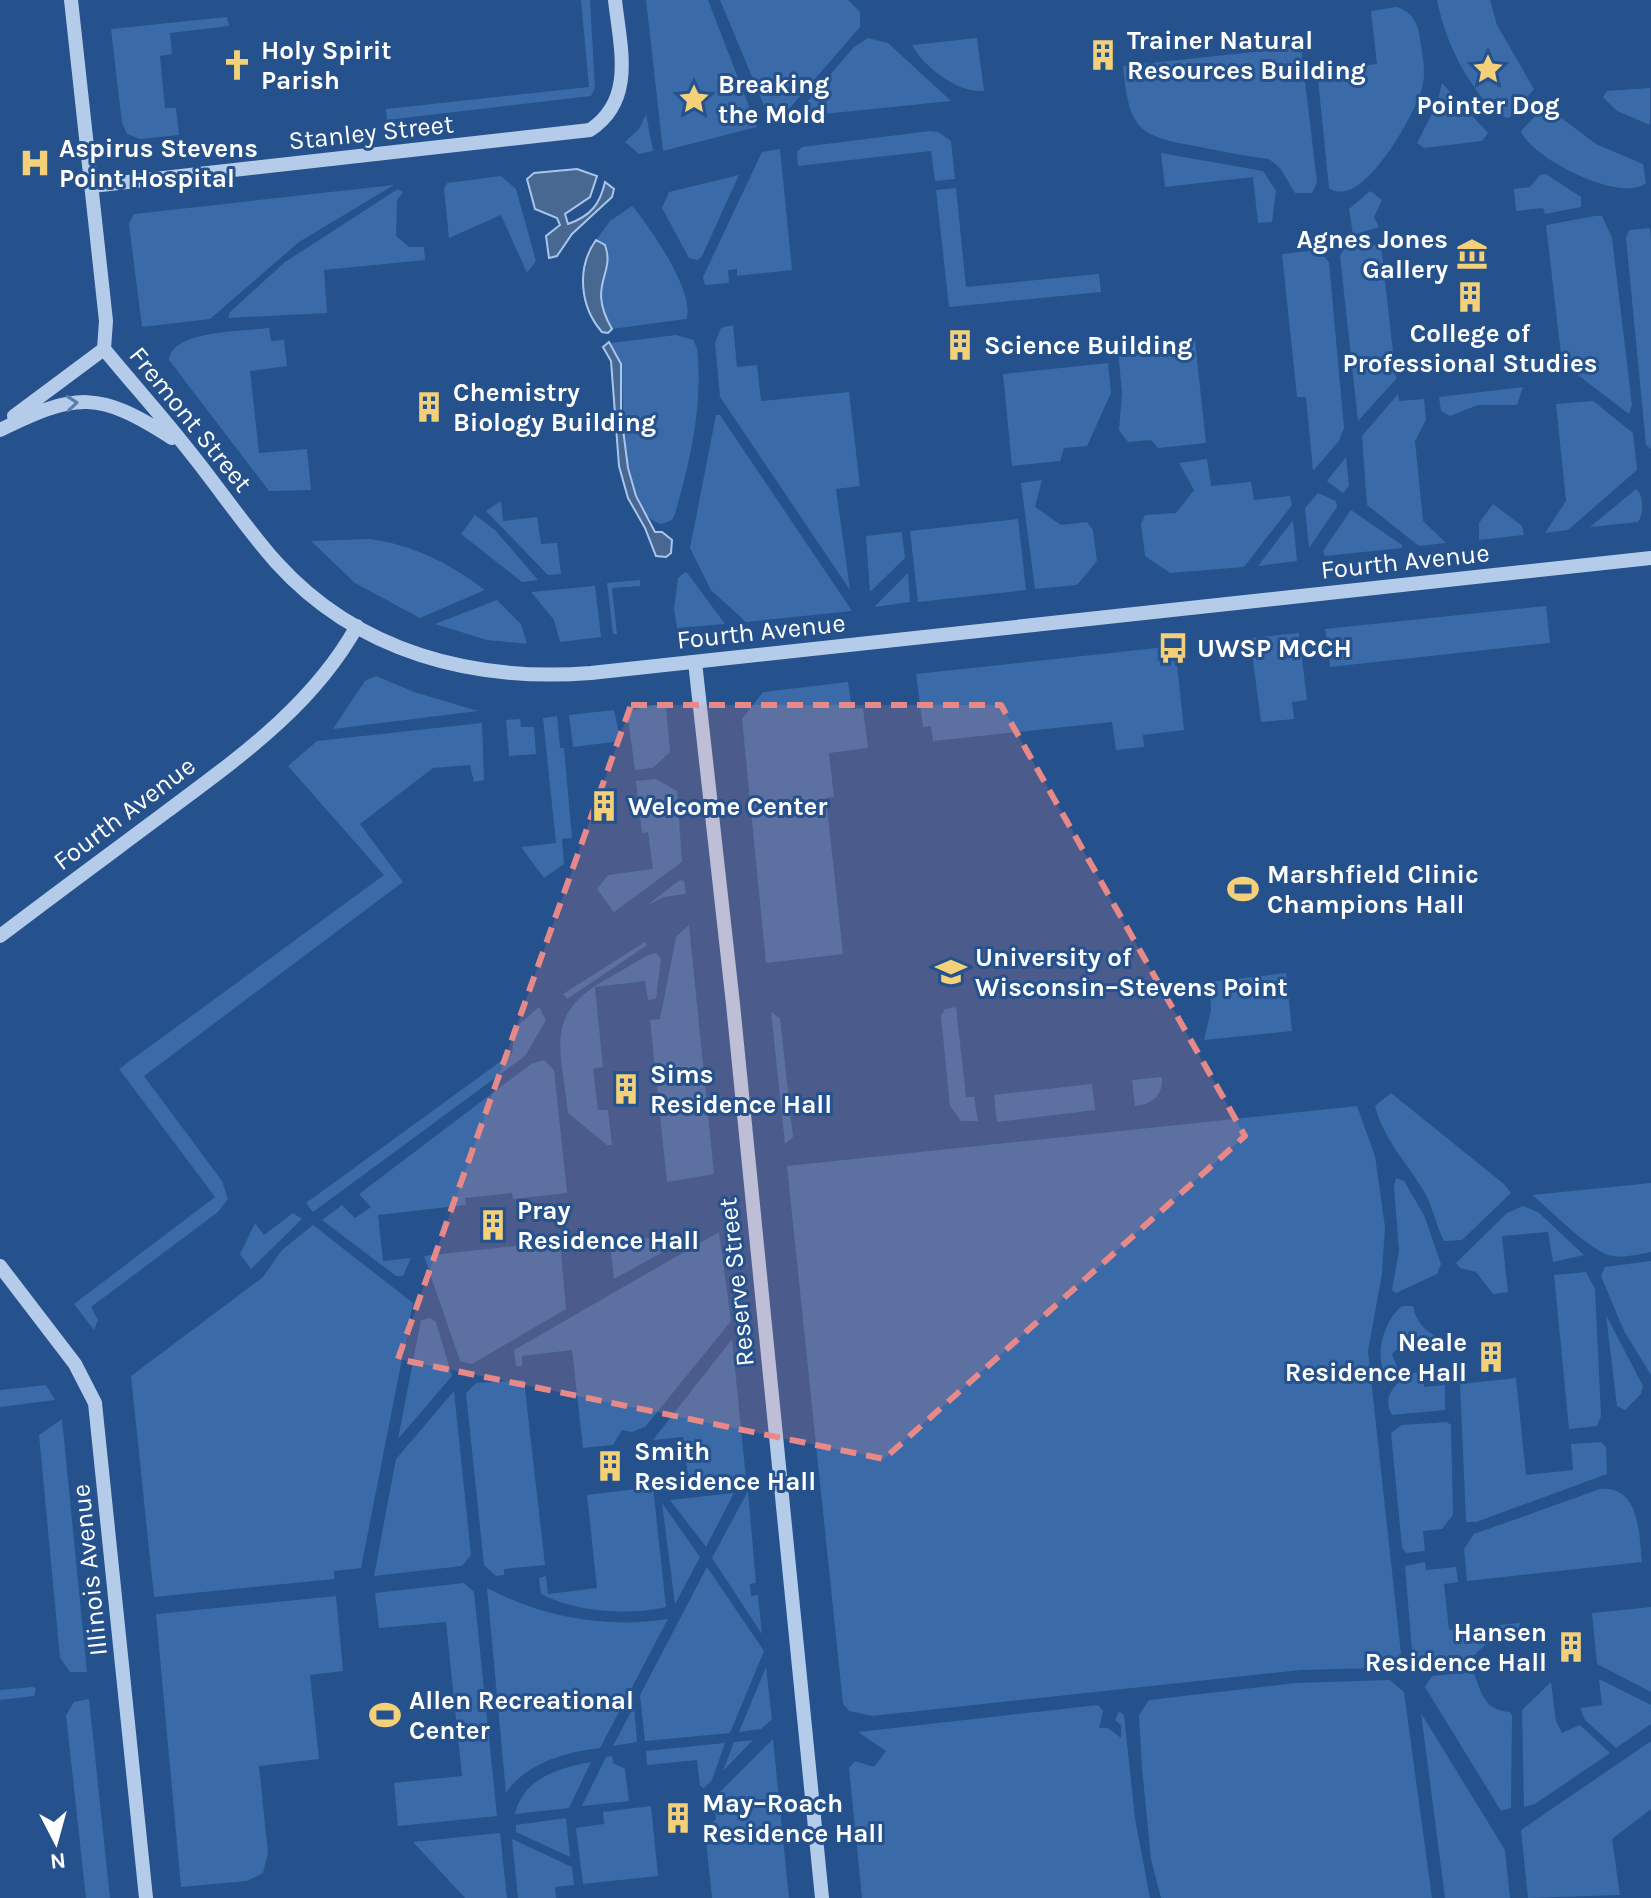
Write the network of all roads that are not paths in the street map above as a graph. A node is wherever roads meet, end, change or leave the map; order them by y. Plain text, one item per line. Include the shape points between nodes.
1 (71, 0) edge
2 (615, 0) edge
3 (92, 186) junction
4 (104, 349) junction
5 (0, 428) edge
6 (186, 447) junction
7 (1651, 558) edge
8 (357, 626) junction
9 (695, 662) junction
10 (0, 936) edge
11 (0, 1266) edge
12 (146, 1898) edge
13 (822, 1898) edge

1 - 3 street, Fremont Street
2 - 3 street, Stanley Street via 621,90 604,121 590,130
3 - 4 street, Fremont Street via 106,321
4 - 5 street
4 - 6 street, Fremont Street
5 -> 6 street via 61,403 101,402 145,420
6 - 8 street, Fremont Street via 279,565
7 - 9 street, Fourth Avenue
8 - 9 street, Fourth Avenue via 383,643 420,656 503,674 549,676
8 - 10 street, Fourth Avenue via 315,688 248,750
9 - 13 street, Reserve Street
11 - 12 street, Illinois Avenue via 73,1361 95,1403

